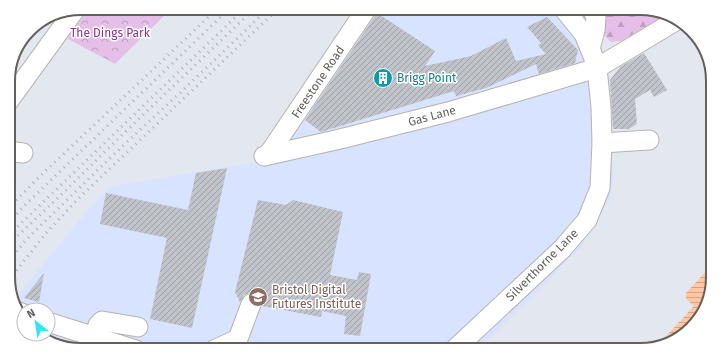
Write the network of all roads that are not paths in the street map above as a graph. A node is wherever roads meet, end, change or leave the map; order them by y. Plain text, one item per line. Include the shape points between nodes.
1 (362, 15) edge
2 (569, 15) edge
3 (595, 15) edge
4 (70, 16) edge
5 (672, 23) edge
6 (590, 49) junction
7 (597, 68) junction
8 (15, 92) edge
9 (649, 140) dead end
10 (602, 143) junction
11 (266, 155) joint
12 (251, 304) dead end
13 (56, 325) edge
14 (138, 327) dead end
15 (95, 337) junction
16 (114, 343) edge
17 (229, 343) edge
18 (461, 343) edge

1 - 11 street, Freestone Road
2 - 6 street, Silverthorne Lane via 584,34
3 - 6 street via 595,30
4 - 8 street
5 - 7 street
6 - 7 street, Silverthorne Lane
7 - 10 street, Silverthorne Lane
7 - 11 street, Gas Lane via 448,112
9 - 10 street
10 - 18 street, Silverthorne Lane via 600,188 587,220 562,249
12 - 17 street via 238,339
13 - 15 street
14 - 15 street via 102,321 98,325
15 - 16 street

